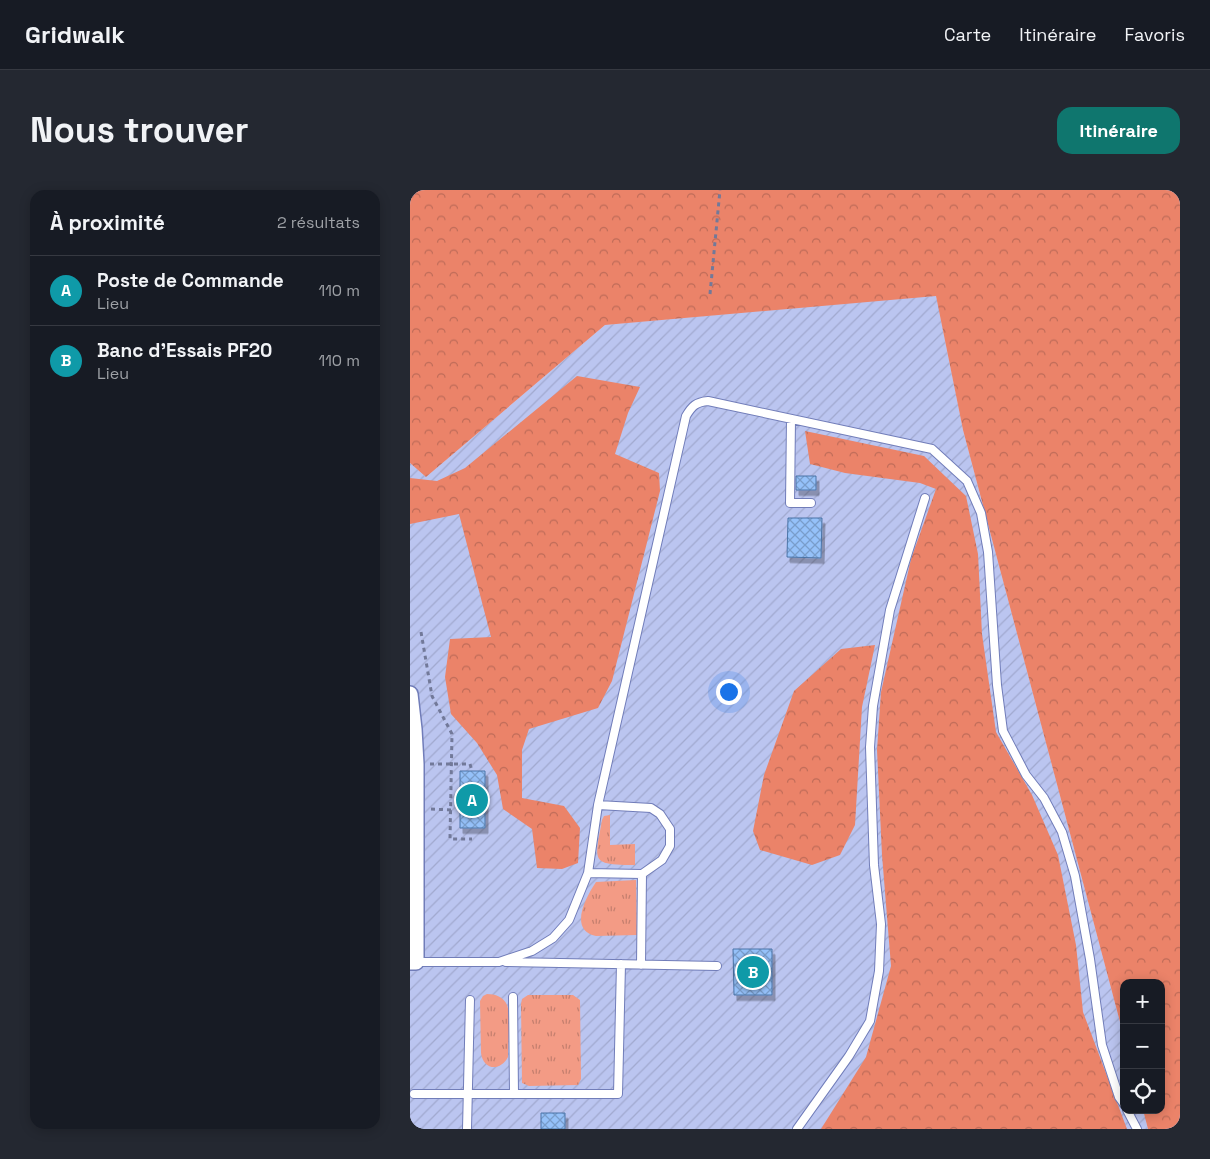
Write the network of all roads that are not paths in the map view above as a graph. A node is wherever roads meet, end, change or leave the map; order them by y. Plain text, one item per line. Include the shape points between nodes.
1 (791, 419) junction
2 (925, 498) dead end
3 (811, 503) dead end
4 (410, 694) edge
5 (598, 805) junction
6 (588, 874) junction
7 (642, 874) junction
8 (413, 962) edge
9 (499, 962) junction
10 (622, 964) junction
11 (641, 965) junction
12 (717, 966) dead end
13 (513, 997) dead end
14 (470, 1000) dead end
15 (414, 1094) dead end
16 (468, 1094) junction
17 (514, 1094) junction
18 (1120, 1097) edge
19 (1129, 1114) edge
20 (467, 1129) edge
21 (797, 1129) edge
22 (1137, 1129) edge

1 - 3 lane via 790,503
1 - 5 lane via 708,401 692,406 686,416
1 - 18 lane via 932,449 967,481 981,514 988,552 1003,731 1026,776 1044,798 1062,832 1075,876 1102,1045
2 - 21 lane via 890,610 873,706 870,747 874,865 881,924 879,971 870,1021 850,1056
4 - 8 street via 416,764
5 - 6 lane
5 - 7 lane via 651,808 660,814 670,829 667,853
6 - 7 lane
6 - 9 lane via 569,920 553,938 532,951
7 - 11 lane
8 - 9 lane
9 - 10 lane
10 - 11 lane
10 - 17 lane via 618,1094
11 - 12 lane
13 - 17 lane
14 - 16 lane
15 - 16 lane
16 - 17 lane
16 - 20 lane
19 - 22 lane

